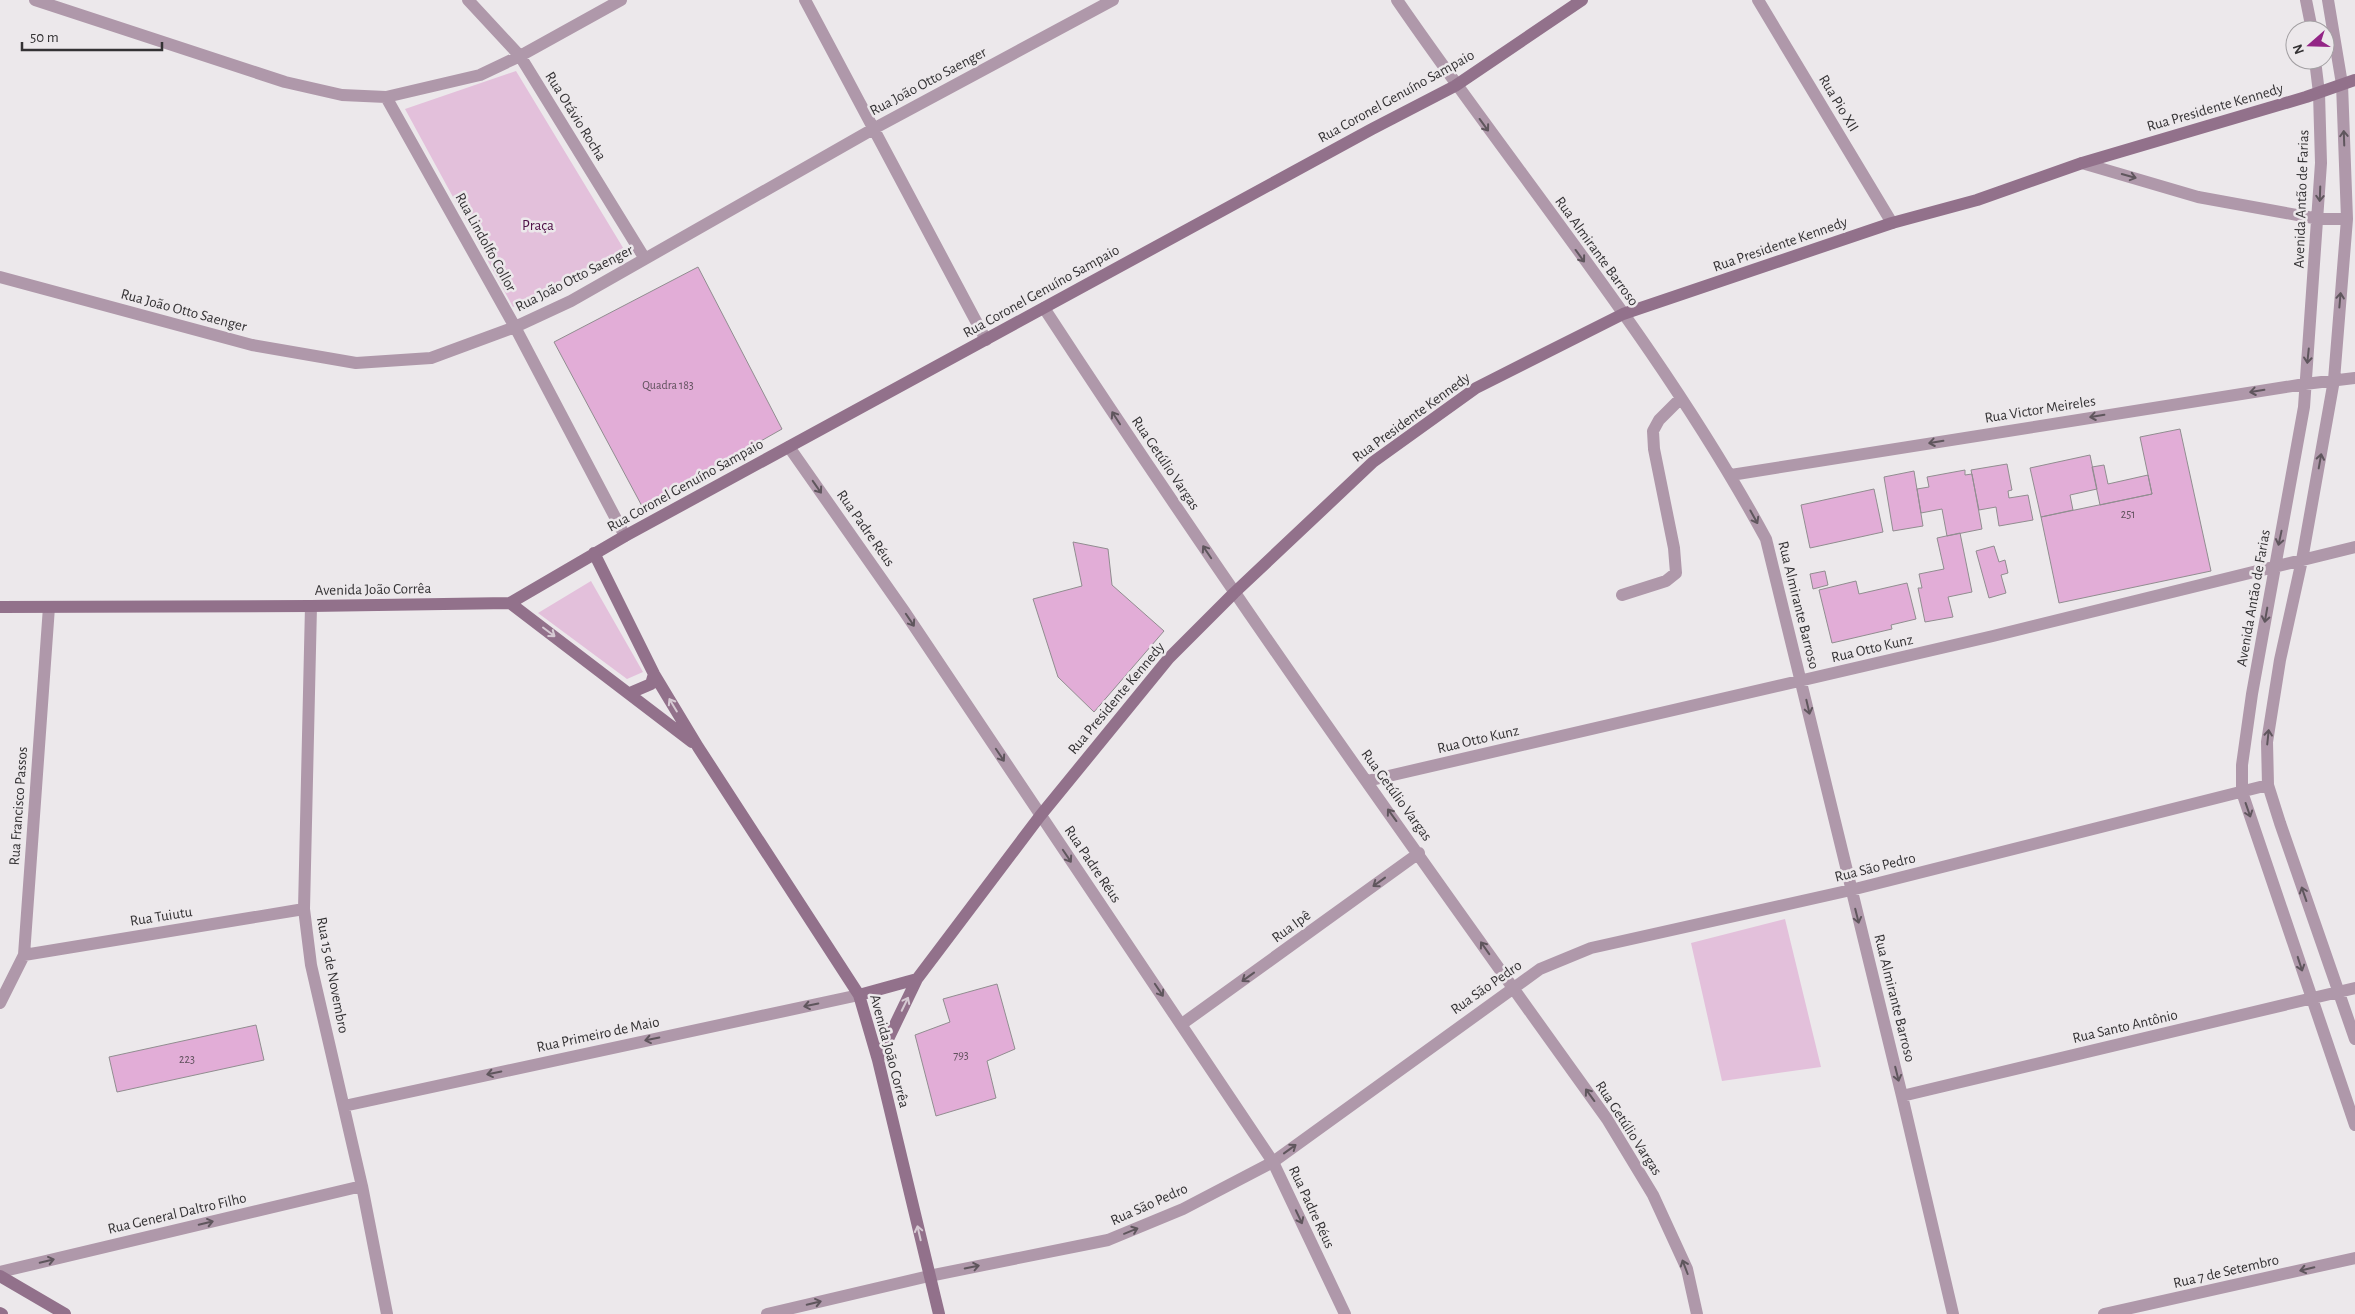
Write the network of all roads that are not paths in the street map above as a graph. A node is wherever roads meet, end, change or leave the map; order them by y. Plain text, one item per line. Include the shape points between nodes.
1 (35, 0) edge
2 (468, 0) edge
3 (621, 0) edge
4 (805, 0) edge
5 (1113, 0) edge
6 (1397, 0) edge
7 (1582, 0) edge
8 (1758, 0) edge
9 (2306, 0) edge
10 (2328, 0) edge
11 (2310, 20) edge
12 (520, 56) junction
13 (2316, 70) edge
14 (2355, 80) edge
15 (2342, 84) junction
16 (1456, 86) junction
17 (2319, 93) junction
18 (386, 97) junction
19 (875, 128) junction
20 (2082, 163) junction
21 (2347, 218) junction
22 (2319, 219) junction
23 (1892, 223) junction
24 (645, 260) junction
25 (0, 277) edge
26 (1044, 308) junction
27 (1623, 314) junction
28 (515, 327) junction
29 (986, 340) junction
30 (2355, 378) edge
31 (2334, 380) junction
32 (2305, 384) junction
33 (1680, 399) junction
34 (789, 447) junction
35 (1731, 475) junction
36 (625, 536) junction
37 (2355, 547) edge
38 (594, 553) junction
39 (2302, 560) junction
40 (2274, 568) junction
41 (1234, 593) junction
42 (1622, 596) dead end
43 (510, 603) junction
44 (49, 606) junction
45 (311, 606) junction
46 (0, 607) edge
47 (654, 674) junction
48 (1802, 681) junction
49 (630, 693) junction
50 (698, 747) junction
51 (1367, 781) junction
52 (2268, 785) junction
53 (2242, 792) junction
54 (1040, 816) junction
55 (1419, 853) junction
56 (1851, 890) junction
57 (304, 909) junction
58 (24, 954) junction
59 (917, 979) junction
60 (1512, 987) junction
61 (2355, 988) edge
62 (2339, 992) junction
63 (859, 995) junction
64 (2311, 998) junction
65 (0, 1003) edge
66 (1182, 1024) junction
67 (2355, 1039) edge
68 (878, 1060) junction
69 (1902, 1096) junction
70 (344, 1106) junction
71 (2355, 1125) edge
72 (1273, 1162) junction
73 (362, 1186) junction
74 (2355, 1258) edge
75 (0, 1274) edge
76 (929, 1276) junction
77 (65, 1314) edge
78 (387, 1314) edge
79 (767, 1314) edge
80 (939, 1314) edge
81 (1345, 1314) edge
82 (1697, 1314) edge
83 (1952, 1314) edge
84 (2104, 1314) edge

1 - 18 street via 285,82 342,95
2 - 12 street, Rua Otávio Rocha
3 - 12 street
4 - 19 street
5 - 19 street, Rua João Otto Saenger
6 - 16 street, Rua Almirante Barroso
7 - 16 main road, Rua Coronel Genuíno Sampaio
8 - 23 street, Rua Pio XII
9 - 11 street
10 - 15 street
12 - 18 street via 480,75
12 - 24 street, Rua Otávio Rocha
13 - 17 street, Avenida Antão de Farias
14 - 15 main road, Rua Presidente Kennedy
15 - 17 main road, Rua Presidente Kennedy
21 -> 15 street
16 - 26 main road, Rua Coronel Genuíno Sampaio via 1372,128
16 -> 27 street, Rua Almirante Barroso
17 - 20 main road, Rua Presidente Kennedy
17 -> 22 street, Avenida Antão de Farias
18 - 28 street, Rua Lindolfo Collor
19 - 24 street, Rua João Otto Saenger
19 - 29 street
20 -> 22 street via 2198,197
20 - 23 main road, Rua Presidente Kennedy via 1977,200
21 - 22 street
31 -> 21 street
22 -> 32 street, Avenida Antão de Farias
23 - 27 main road, Rua Presidente Kennedy
24 - 28 street, Rua João Otto Saenger via 571,301
25 - 28 street, Rua João Otto Saenger via 252,345 356,363 431,358
26 - 29 main road, Rua Coronel Genuíno Sampaio
41 -> 26 street, Rua Getúlio Vargas
27 - 33 street, Rua Almirante Barroso
27 - 41 main road, Rua Presidente Kennedy via 1476,388 1373,462
28 - 36 street, Rua Lindolfo Collor
29 - 34 main road, Rua Coronel Genuíno Sampaio
30 - 31 street, Rua Victor Meireles
31 - 32 street, Rua Victor Meireles
39 -> 31 street
32 -> 35 street, Rua Victor Meireles
32 -> 40 street, Avenida Antão de Farias via 2304,407
33 - 35 street, Rua Almirante Barroso
33 - 42 street via 1659,420 1653,431 1676,573 1666,582
34 - 36 main road, Rua Coronel Genuíno Sampaio
34 -> 54 street, Rua Padre Réus via 904,611
35 -> 48 street, Rua Almirante Barroso via 1766,539
36 - 38 main road, Rua Coronel Genuíno Sampaio
37 - 39 street, Rua Otto Kunz
38 - 43 main road, Rua Coronel Genuíno Sampaio
38 - 47 main road, Avenida João Corrêa
39 - 40 street, Rua Otto Kunz
52 -> 39 street via 2267,742 2280,660
40 - 48 street, Rua Otto Kunz
40 -> 53 street, Avenida Antão de Farias via 2252,694 2242,765
41 - 51 street, Rua Getúlio Vargas
41 - 54 main road, Rua Presidente Kennedy via 1169,658
43 - 45 main road, Avenida João Corrêa
43 -> 49 main road, Avenida João Corrêa
44 - 45 main road, Avenida João Corrêa
44 - 46 main road, Avenida João Corrêa
44 - 58 street, Rua Francisco Passos
45 - 57 street, Rua 15 de Novembro
47 - 49 main road via 652,684
50 -> 47 main road, Avenida João Corrêa
48 - 51 street, Rua Otto Kunz
48 -> 56 street, Rua Almirante Barroso
49 - 50 main road, Avenida João Corrêa
50 - 63 main road, Avenida João Corrêa
55 -> 51 street, Rua Getúlio Vargas
52 - 53 street, Rua São Pedro
62 -> 52 street
53 - 56 street, Rua São Pedro
53 -> 64 street, Avenida Antão de Farias
54 - 59 main road, Rua Presidente Kennedy
54 -> 66 street, Rua Padre Réus
60 -> 55 street, Rua Getúlio Vargas
55 -> 66 street, Rua Ipê
56 - 60 street, Rua São Pedro via 1591,948 1540,969
56 -> 69 street, Rua Almirante Barroso
57 - 58 street, Rua Tuiutu
57 - 70 street, Rua 15 de Novembro via 311,965
58 - 65 street, Rua Francisco Passos
59 - 63 main road
68 -> 59 main road, Rua Presidente Kennedy
72 -> 60 street, Rua São Pedro
82 -> 60 street, Rua Getúlio Vargas via 1687,1269 1653,1195 1607,1119
61 - 62 street, Rua Santo Antônio
62 - 64 street, Rua Santo Antônio
62 - 67 street
63 - 68 main road, Avenida João Corrêa
63 -> 70 street, Rua Primeiro de Maio
64 - 69 street, Rua Santo Antônio
64 - 71 street, Avenida Antão de Farias
66 - 72 street, Rua Padre Réus
76 -> 68 main road, Avenida João Corrêa
69 - 83 street, Rua Almirante Barroso
70 - 73 street, Rua 15 de Novembro
76 -> 72 street, Rua São Pedro via 1108,1240 1183,1209
72 -> 81 street, Rua Padre Réus
75 -> 73 street, Rua General Daltro Filho
73 - 78 street, Rua 15 de Novembro
74 -> 84 street, Rua 7 de Setembro
75 - 77 main road
79 -> 76 street, Rua São Pedro
76 - 80 main road, Avenida João Corrêa

